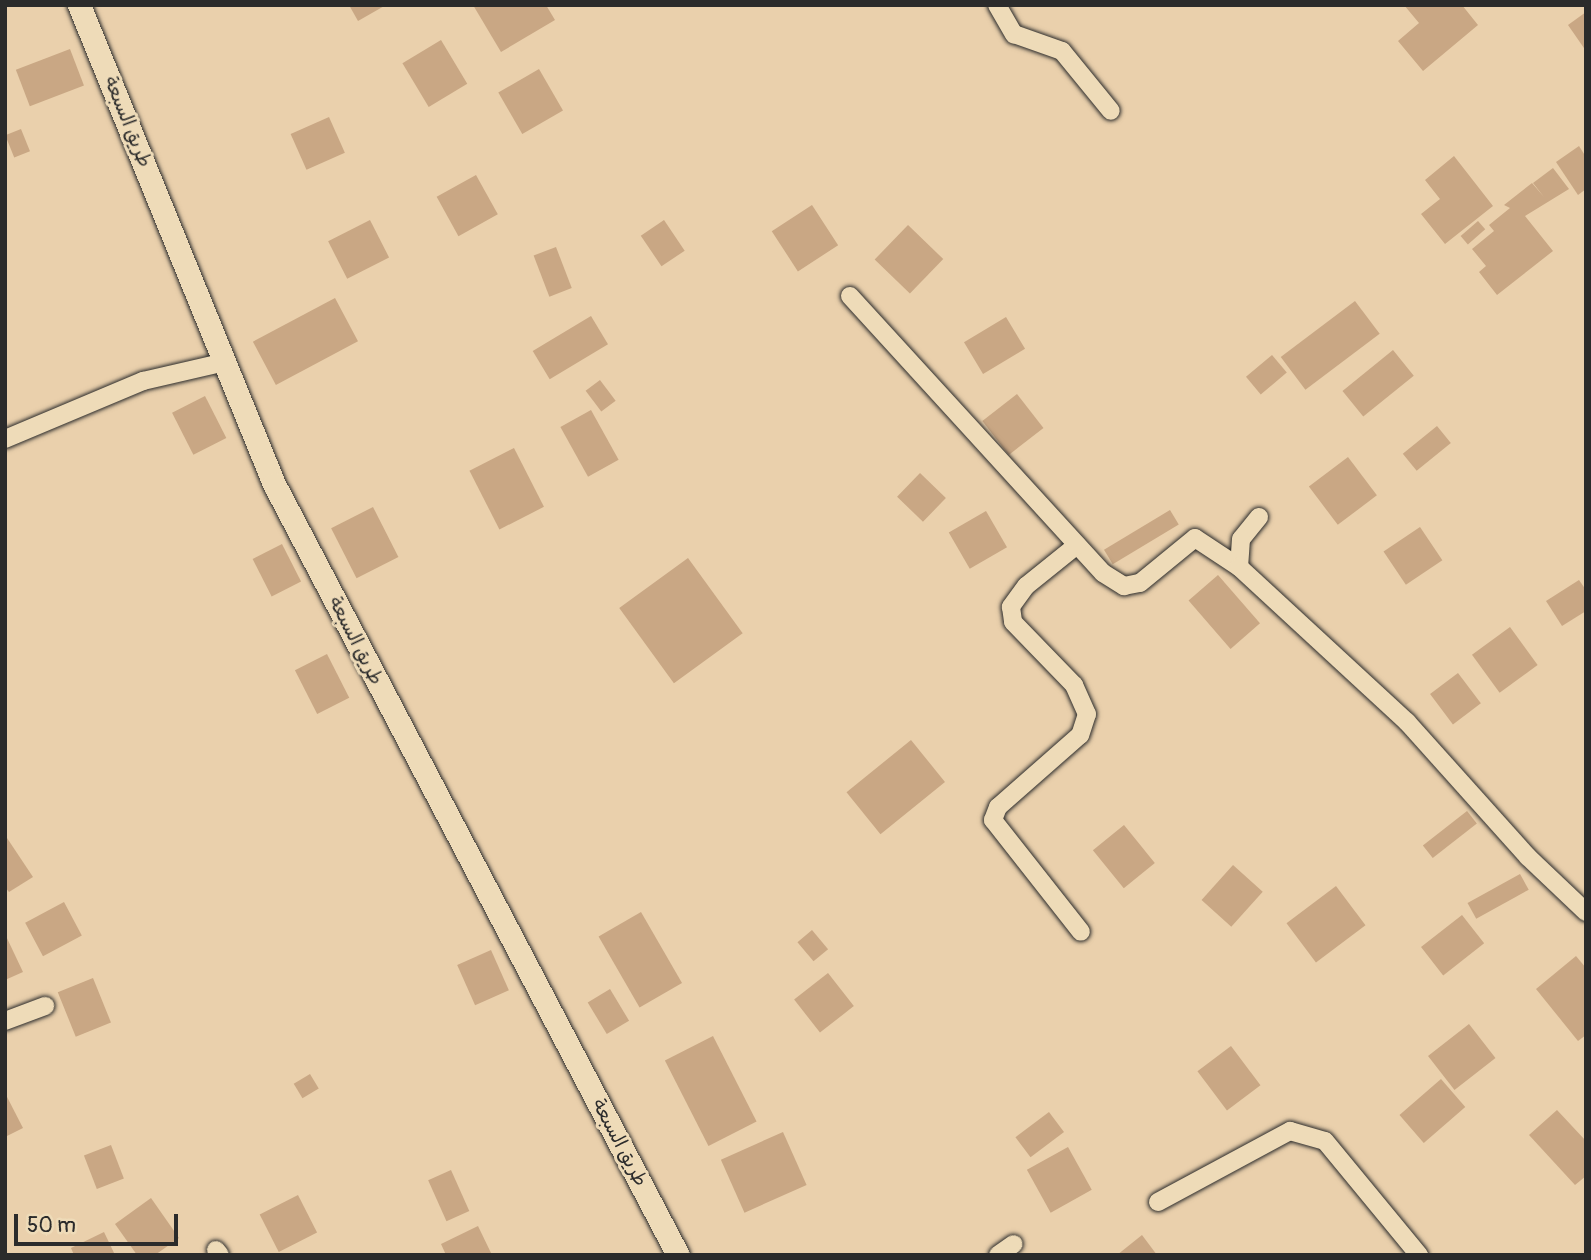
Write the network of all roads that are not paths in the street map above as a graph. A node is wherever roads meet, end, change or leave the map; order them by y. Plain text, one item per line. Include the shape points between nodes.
1 (79, 5) edge
2 (997, 5) edge
3 (1111, 111) dead end
4 (850, 296) dead end
5 (221, 363) junction
6 (5, 439) edge
7 (1259, 517) dead end
8 (1077, 545) junction
9 (1239, 567) junction
10 (1586, 912) edge
11 (1081, 932) dead end
12 (45, 1006) dead end
13 (5, 1021) edge
14 (1158, 1202) dead end
15 (1014, 1244) dead end
16 (678, 1255) edge
17 (998, 1255) edge
18 (1419, 1255) edge

1 - 5 street, طريق السبعة
2 - 3 street via 1014,34 1062,51
4 - 8 street
5 - 6 street via 143,381
5 - 16 street, طريق السبعة via 281,497
7 - 9 street via 1241,539
8 - 9 street via 1124,586 1140,583 1195,538
8 - 11 street via 1026,586 1011,607 1013,622 1074,685 1087,714 1080,735 998,807 993,820
9 - 10 street via 1407,722 1528,857
12 - 13 street
14 - 18 street via 1290,1131 1325,1141
15 - 17 street

